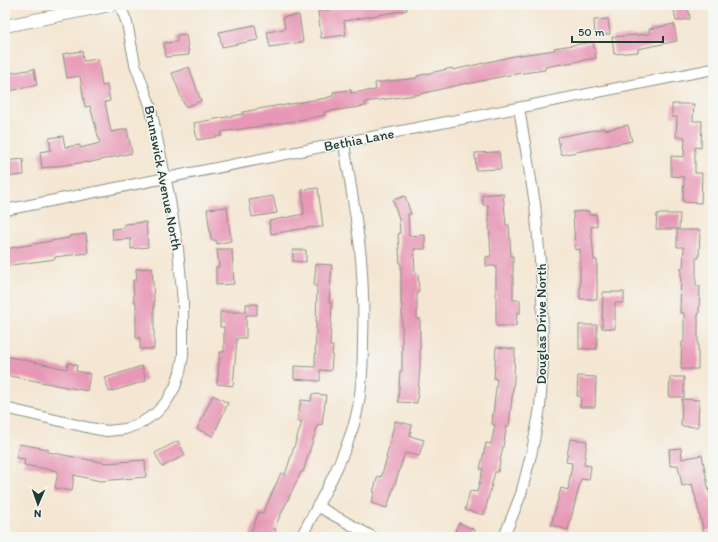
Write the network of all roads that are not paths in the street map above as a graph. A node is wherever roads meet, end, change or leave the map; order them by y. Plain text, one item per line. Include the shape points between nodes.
1 (110, 5) edge
2 (120, 5) edge
3 (5, 26) edge
4 (713, 69) edge
5 (519, 108) junction
6 (344, 144) junction
7 (166, 179) junction
8 (5, 210) edge
9 (5, 408) edge
10 (317, 506) junction
11 (301, 537) edge
12 (373, 537) edge
13 (504, 537) edge

1 - 3 street
2 - 7 street, Brunswick Avenue North via 127,23 135,64 150,105
4 - 5 street, Bethia Lane
5 - 6 street, Bethia Lane
5 - 13 street, Douglas Drive North via 535,204 542,284 543,363 540,408 532,451 521,494
6 - 7 street, Bethia Lane
6 - 10 street via 361,258 364,308 361,391 354,424 343,455
7 - 8 street, Bethia Lane
7 - 9 street, Brunswick Avenue North via 178,249 183,302 183,356 175,387 167,401 156,413 141,423 125,429 107,431
10 - 11 street
10 - 12 street

